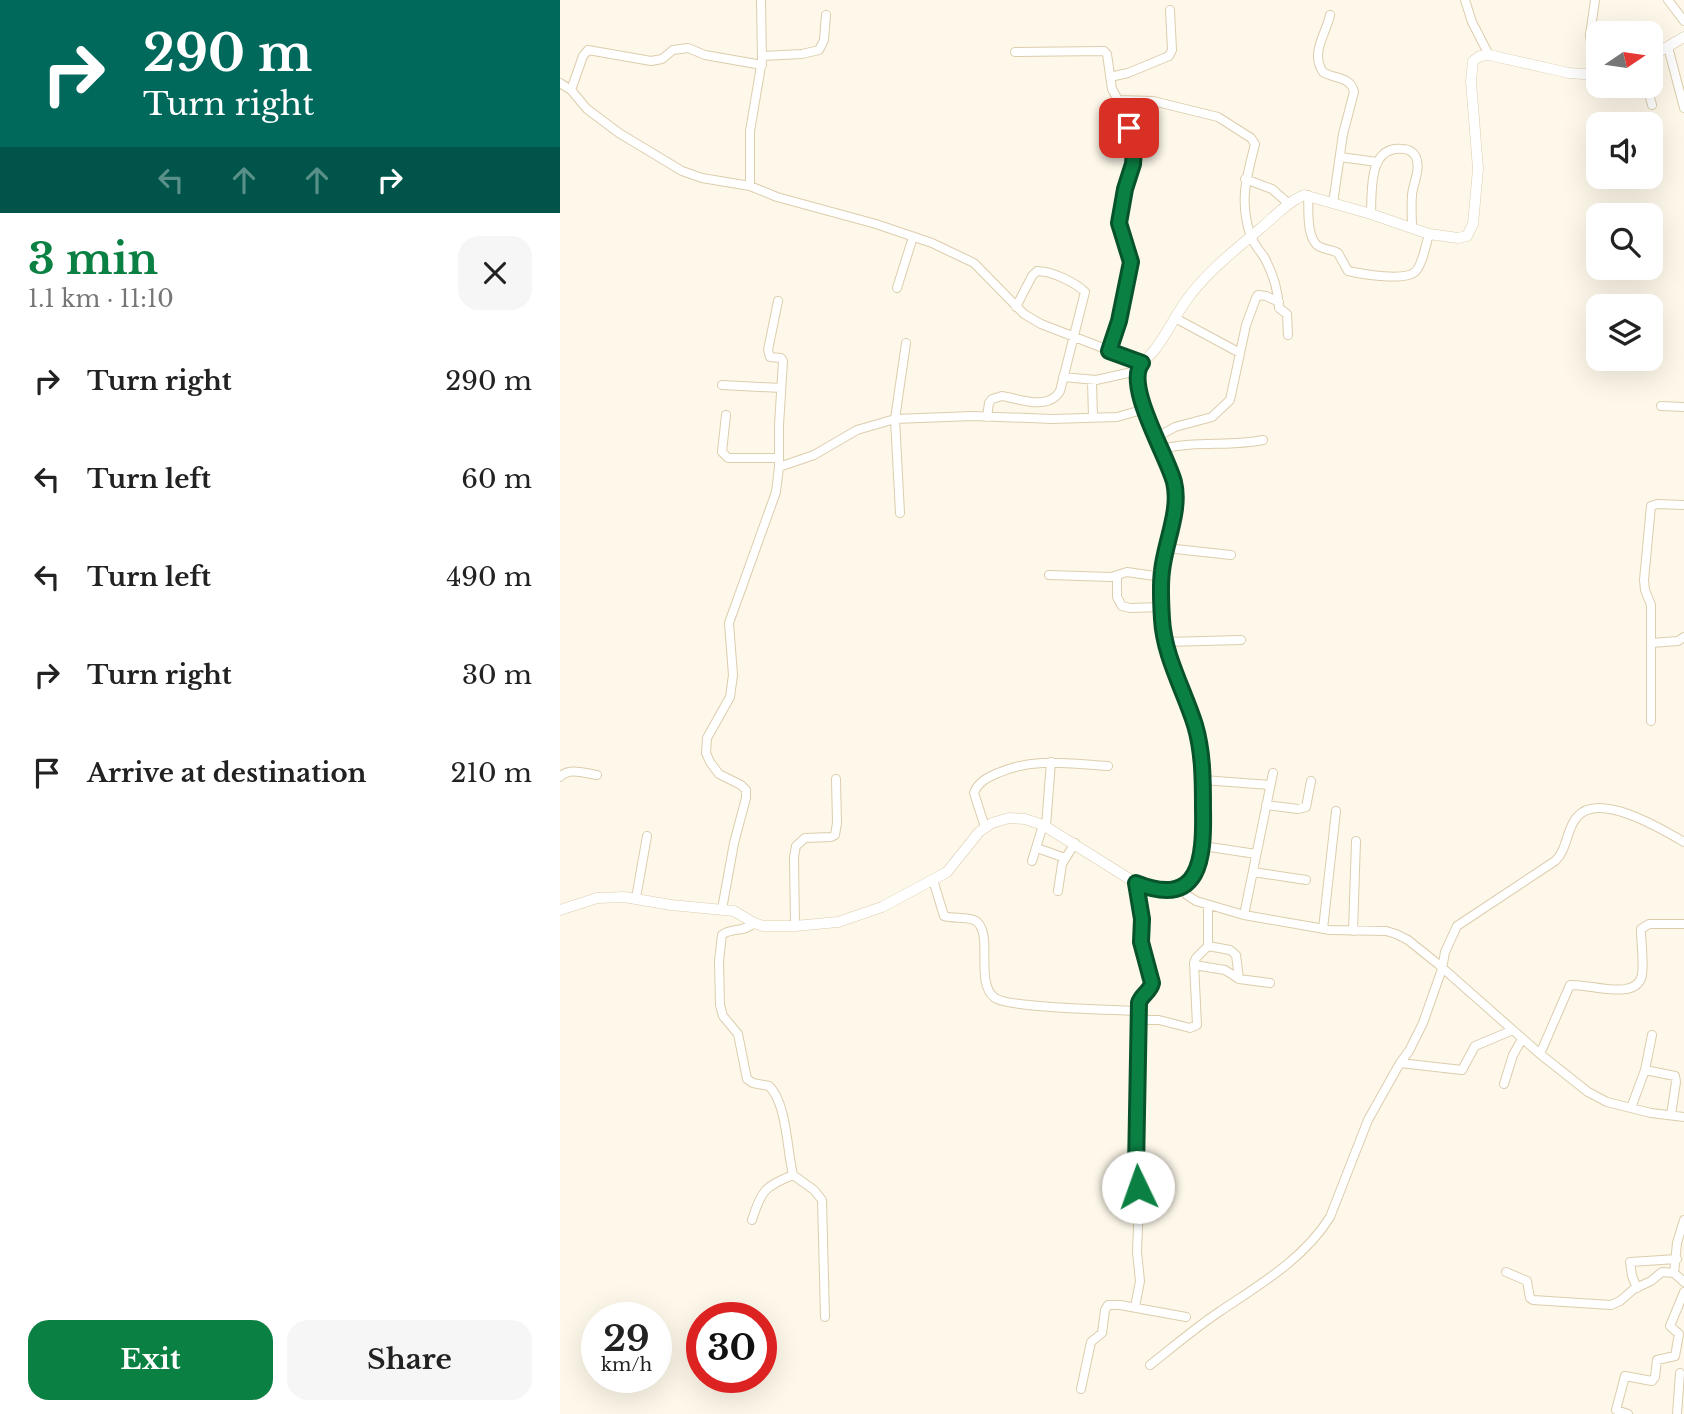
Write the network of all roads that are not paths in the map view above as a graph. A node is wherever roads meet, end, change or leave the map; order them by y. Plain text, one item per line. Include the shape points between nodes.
1 (761, 0) edge
2 (1465, 0) edge
3 (1595, 0) edge
4 (1668, 0) edge
5 (1170, 10) dead end
6 (826, 15) dead end
7 (1330, 15) dead end
8 (1592, 21) edge
9 (1684, 21) edge
10 (1684, 37) edge
11 (1668, 47) junction
12 (1663, 50) edge
13 (1015, 52) dead end
14 (1489, 55) junction
15 (762, 61) junction
16 (1586, 74) edge
17 (1110, 77) junction
18 (560, 83) edge
19 (571, 90) junction
20 (1650, 98) edge
21 (1135, 100) junction
22 (1652, 105) dead end
23 (1684, 108) edge
24 (1340, 157) junction
25 (1377, 162) junction
26 (1245, 180) junction
27 (750, 186) junction
28 (1308, 194) junction
29 (1333, 203) junction
30 (1289, 204) junction
31 (1371, 214) junction
32 (1412, 228) junction
33 (1429, 234) junction
34 (913, 237) junction
35 (1251, 237) junction
36 (897, 288) dead end
37 (778, 301) dead end
38 (1279, 302) junction
39 (1016, 307) junction
40 (1175, 318) junction
41 (1288, 335) dead end
42 (1072, 337) junction
43 (906, 343) dead end
44 (1109, 351) junction
45 (1240, 353) junction
46 (1139, 367) junction
47 (1063, 377) junction
48 (1092, 380) junction
49 (722, 385) dead end
50 (781, 388) junction
51 (1052, 400) junction
52 (1661, 406) dead end
53 (1684, 407) edge
54 (1145, 409) junction
55 (726, 415) dead end
56 (987, 417) junction
57 (1093, 417) junction
58 (895, 418) junction
59 (1054, 419) junction
60 (1157, 437) junction
61 (1264, 440) dead end
62 (1162, 449) junction
63 (779, 463) junction
64 (1684, 505) edge
65 (900, 513) dead end
66 (1166, 548) junction
67 (1231, 555) dead end
68 (1049, 575) dead end
69 (1117, 576) junction
70 (1162, 577) junction
71 (1162, 607) junction
72 (1684, 637) edge
73 (1241, 640) dead end
74 (1166, 642) junction
75 (1651, 643) junction
76 (1651, 721) dead end
77 (1051, 762) junction
78 (1108, 766) dead end
79 (1273, 773) dead end
80 (597, 775) dead end
81 (560, 778) edge
82 (836, 779) dead end
83 (1203, 780) junction
84 (1311, 781) dead end
85 (1270, 785) junction
86 (1266, 805) junction
87 (1336, 811) dead end
88 (1045, 825) junction
89 (985, 827) junction
90 (647, 835) dead end
91 (1356, 841) dead end
92 (1684, 842) edge
93 (1075, 844) junction
94 (1203, 846) junction
95 (1037, 848) junction
96 (1256, 854) junction
97 (1065, 858) junction
98 (1032, 861) dead end
99 (1253, 872) junction
100 (933, 880) junction
101 (1306, 880) dead end
102 (1136, 883) junction
103 (1182, 888) junction
104 (1058, 891) dead end
105 (636, 898) junction
106 (1208, 905) junction
107 (722, 909) junction
108 (560, 910) edge
109 (1244, 915) junction
110 (754, 923) junction
111 (1684, 924) edge
112 (796, 926) junction
113 (1323, 929) junction
114 (1353, 931) junction
115 (1208, 946) junction
116 (1437, 964) junction
117 (1194, 965) junction
118 (1239, 979) junction
119 (1269, 983) dead end
120 (1139, 1016) junction
121 (1513, 1030) junction
122 (1652, 1035) dead end
123 (1522, 1039) junction
124 (1540, 1054) junction
125 (1400, 1063) junction
126 (1645, 1070) junction
127 (1504, 1084) dead end
128 (1631, 1108) junction
129 (1671, 1115) junction
130 (1684, 1117) edge
131 (793, 1175) junction
132 (752, 1220) dead end
133 (1684, 1220) edge
134 (1677, 1259) junction
135 (1506, 1272) dead end
136 (1674, 1273) junction
137 (1684, 1282) edge
138 (1637, 1288) junction
139 (1684, 1292) edge
140 (1135, 1307) junction
141 (825, 1317) dead end
142 (1186, 1317) dead end
143 (1150, 1365) dead end
144 (1681, 1373) dead end
145 (1081, 1389) dead end
146 (1628, 1414) edge
147 (1677, 1414) edge

1 - 15 street
2 - 14 street
3 - 8 street
4 - 9 street
5 - 17 street via 1169,55
6 - 15 street via 819,50
7 - 24 street via 1318,50 1320,69 1349,82 1354,92
10 - 11 street
11 - 12 street
11 - 23 street
13 - 17 street via 1104,51
14 - 16 street
14 - 33 street via 1477,57 1472,68 1478,169 1471,232 1458,238
15 - 19 street via 705,55 682,47 651,61 588,50
15 - 27 street via 750,131
17 - 21 street via 1118,100
18 - 19 street
19 - 27 street via 587,109 682,171
20 - 22 street
21 - 26 street via 1218,117 1251,138 1255,144
21 - 44 street via 1129,128 1133,164 1119,223 1131,262
24 - 25 street
24 - 29 street
25 - 31 street
25 - 32 street via 1386,152 1399,148 1416,158
26 - 30 street via 1272,189
26 - 35 street
27 - 34 street
28 - 29 street
28 - 30 street
28 - 33 street via 1314,242 1338,253 1348,271 1413,274
29 - 31 street
30 - 35 street
31 - 32 street
32 - 33 street
34 - 36 street
34 - 39 street via 974,263
35 - 38 street via 1268,266
35 - 40 street via 1193,292
37 - 50 street via 768,354 783,361
38 - 41 street via 1288,317
38 - 45 street via 1262,295 1256,298
39 - 42 street
39 - 42 street via 1037,271 1084,290
40 - 45 street
40 - 46 street
42 - 44 street
42 - 47 street
43 - 58 street
44 - 46 street
45 - 60 street via 1232,396 1221,411
46 - 48 street
46 - 54 street via 1136,381
47 - 48 street
47 - 51 street
48 - 57 street
49 - 50 street
50 - 63 street
51 - 56 street via 996,397 989,403
51 - 59 street
52 - 53 street
54 - 57 street via 1124,416
54 - 60 street
55 - 63 street via 723,456
56 - 58 street
56 - 59 street
57 - 59 street
58 - 63 street via 857,430 814,455
58 - 65 street
60 - 62 street
61 - 62 street
62 - 66 street via 1176,499
63 - 107 street via 776,492 729,623 730,697 707,738 710,762 719,774 746,790
64 - 75 street via 1651,506 1644,579 1651,605
66 - 67 street
66 - 70 street
68 - 69 street
69 - 70 street via 1127,572
69 - 71 street via 1122,606
70 - 71 street
71 - 74 street
72 - 75 street
73 - 74 street
74 - 83 street via 1195,725
75 - 76 street
77 - 78 street
77 - 88 street
77 - 89 street via 1019,765 978,785 974,793
79 - 85 street
80 - 81 street via 573,771
82 - 112 street via 835,835 805,838 796,846
83 - 85 street
83 - 94 street
84 - 86 street via 1303,808
85 - 86 street
86 - 96 street
87 - 113 street
88 - 89 street via 1009,818
88 - 93 street
88 - 95 street
89 - 100 street via 951,869
90 - 105 street
91 - 114 street
92 - 116 street via 1604,807 1580,813 1555,861 1457,926
93 - 97 street
93 - 102 street
94 - 96 street
94 - 103 street via 1193,878
95 - 97 street
95 - 98 street
96 - 99 street
97 - 104 street
99 - 101 street
99 - 109 street
100 - 112 street via 856,917
100 - 120 street via 944,916 979,925 985,976 995,998
102 - 103 street via 1161,890
102 - 120 street via 1141,942 1152,983 1141,997
103 - 106 street
105 - 107 street
105 - 108 street via 597,898
106 - 109 street
106 - 115 street
107 - 110 street via 740,913
109 - 113 street
110 - 112 street
110 - 131 street via 743,931 722,935 720,1004 723,1016 738,1034 747,1079 769,1086 775,1093
111 - 124 street via 1649,924 1641,929 1642,976 1635,986 1570,985
113 - 114 street
114 - 116 street via 1396,934
115 - 117 street
115 - 118 street via 1234,953
116 - 121 street
116 - 125 street via 1423,1023
117 - 118 street via 1225,970
117 - 120 street via 1196,1027
118 - 119 street
120 - 140 street via 1136,1168 1140,1281
121 - 123 street
121 - 125 street via 1475,1046 1462,1070
122 - 126 street
123 - 124 street
123 - 127 street
124 - 128 street via 1606,1102
125 - 143 street via 1368,1120 1322,1230 1255,1289
126 - 128 street
126 - 129 street via 1675,1076
128 - 129 street
129 - 130 street
131 - 132 street via 764,1189
131 - 141 street via 822,1200
133 - 134 street
134 - 136 street
134 - 138 street via 1630,1262
135 - 138 street via 1527,1281 1533,1300 1611,1305
136 - 137 street
136 - 138 street via 1658,1273
139 - 146 street via 1670,1327 1679,1334 1675,1356 1657,1360 1652,1381 1625,1377 1616,1410
140 - 142 street
140 - 145 street via 1106,1307 1102,1333 1091,1342
144 - 147 street

